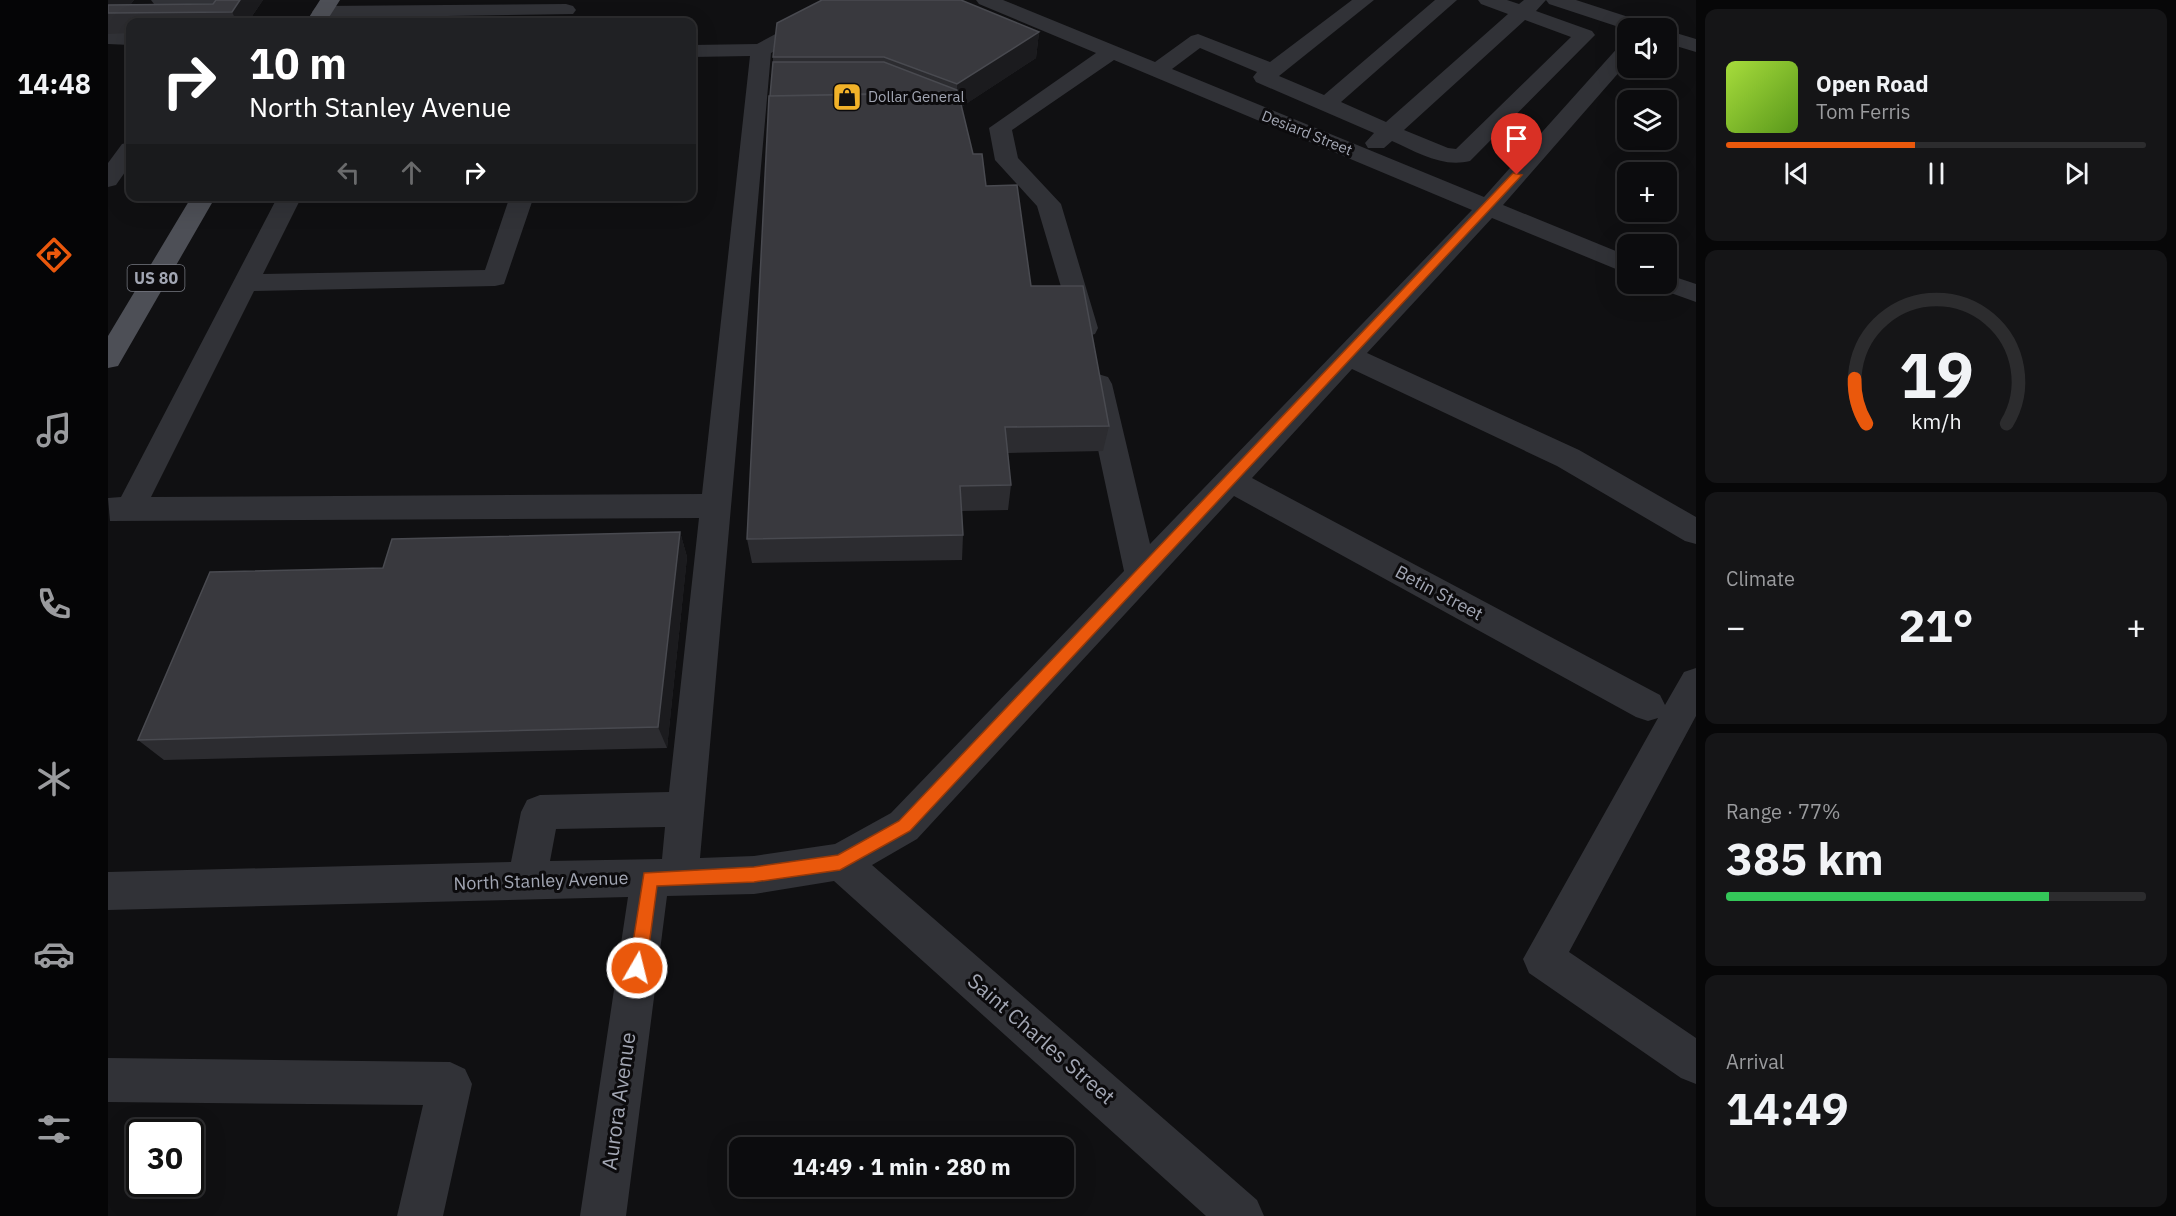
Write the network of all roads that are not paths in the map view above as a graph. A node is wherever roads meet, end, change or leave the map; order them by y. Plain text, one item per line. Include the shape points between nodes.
1 (161, 0) edge
2 (208, 0) edge
3 (854, 0) edge
4 (986, 0) edge
5 (1364, 0) edge
6 (1447, 0) edge
7 (1488, 0) edge
8 (1556, 0) edge
9 (472, 5) edge
10 (1529, 6) edge
11 (422, 11) edge
12 (566, 11) edge
13 (323, 12) edge
14 (1626, 18) edge
15 (108, 38) edge
16 (126, 39) edge
17 (1677, 40) edge
18 (1696, 46) edge
19 (761, 50) junction
20 (696, 51) edge
21 (1112, 52) junction
22 (1617, 56) edge
23 (1157, 71) junction
24 (1268, 74) junction
25 (1232, 102) junction
26 (1549, 102) junction
27 (1326, 104) junction
28 (1390, 131) junction
29 (126, 155) edge
30 (1362, 155) junction
31 (108, 180) edge
32 (108, 189) edge
33 (126, 190) edge
34 (201, 201) edge
35 (287, 201) edge
36 (520, 201) edge
37 (1488, 208) junction
38 (1617, 261) edge
39 (245, 283) junction
40 (1677, 286) edge
41 (1696, 294) edge
42 (1347, 356) junction
43 (108, 359) edge
44 (1230, 480) junction
45 (716, 506) junction
46 (119, 509) edge
47 (1696, 532) edge
48 (1141, 574) junction
49 (1696, 683) edge
50 (1673, 718) edge
51 (686, 808) junction
52 (840, 862) junction
53 (664, 878) junction
54 (526, 882) junction
55 (108, 891) edge
56 (1696, 1063) edge
57 (108, 1080) edge
58 (420, 1216) edge
59 (603, 1216) edge
60 (1241, 1216) edge

1 - 2 street via 183,5
3 - 19 street
4 - 21 street, Desiard Street
5 - 24 street
6 - 27 street
7 - 10 street
8 - 14 street
9 - 11 street
9 - 12 street
10 - 26 street via 1585,35
10 - 28 street
11 - 13 street
15 - 16 street
17 - 18 street
19 - 20 street
19 - 45 street, Aurora Avenue
21 - 23 street, Desiard Street
21 - 48 street via 1000,128 1007,160 1048,204 1078,297
22 - 26 street
23 - 24 street via 1197,40
23 - 25 street, Desiard Street
24 - 25 street
24 - 27 street
25 - 30 street, Desiard Street
26 - 28 street via 1462,156 1444,155
26 - 37 street, North Stanley Avenue
27 - 28 street
28 - 30 street
29 - 31 street
30 - 37 street, Desiard Street
32 - 33 street
34 - 43 main road, US 80
35 - 39 street
36 - 39 street via 495,279
37 - 38 street, Desiard Street
37 - 42 street, North Stanley Avenue
39 - 46 street
40 - 41 street
42 - 44 street, North Stanley Avenue
42 - 47 street via 1568,458
44 - 48 street, North Stanley Avenue
44 - 50 street, Betin Street
45 - 46 street
45 - 51 street, Aurora Avenue
48 - 52 street, North Stanley Avenue via 904,826
49 - 50 street
50 - 56 street via 1543,959
51 - 53 street, Aurora Avenue
51 - 54 street via 540,812
52 - 53 street, North Stanley Avenue via 754,875
52 - 60 street, Saint Charles Street
53 - 54 street, North Stanley Avenue
53 - 59 street, Aurora Avenue
54 - 55 street, North Stanley Avenue
57 - 58 street via 450,1084

